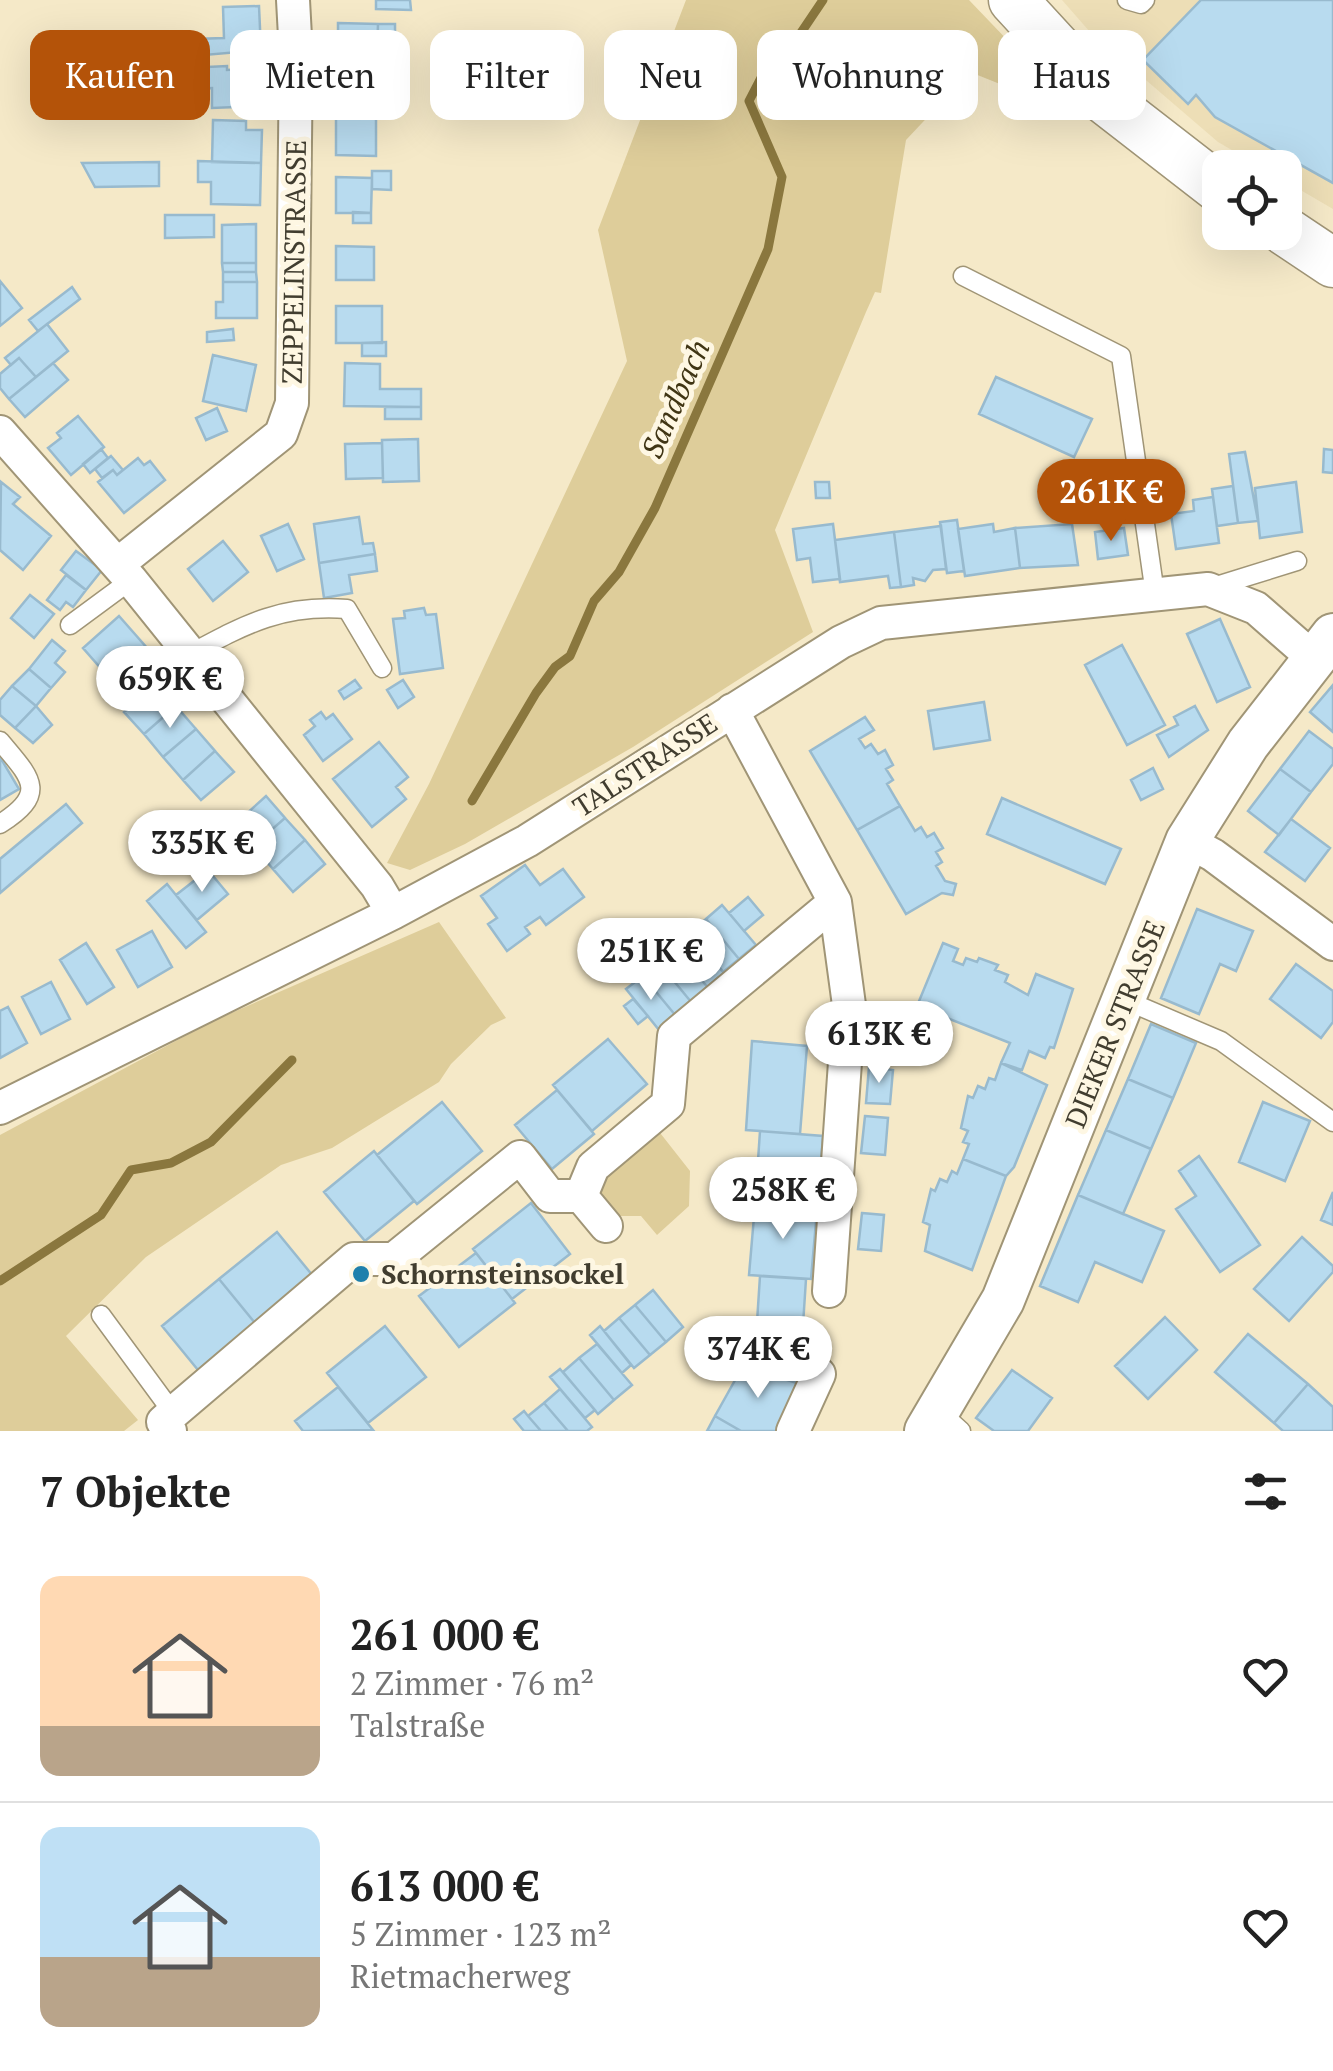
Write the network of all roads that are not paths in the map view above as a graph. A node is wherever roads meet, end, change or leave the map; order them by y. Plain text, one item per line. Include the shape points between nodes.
1 (292, 0) edge
2 (1013, 0) edge
3 (1126, 0) edge
4 (1145, 0) edge
5 (1202, 175) edge
6 (1302, 242) edge
7 (1333, 263) edge
8 (962, 276) dead end
9 (0, 432) edge
10 (1297, 561) dead end
11 (124, 572) junction
12 (1208, 589) junction
13 (1156, 594) junction
14 (70, 625) dead end
15 (1322, 646) edge
16 (190, 654) junction
17 (382, 668) dead end
18 (732, 710) junction
19 (0, 741) edge
20 (0, 824) edge
21 (1186, 841) junction
22 (835, 902) junction
23 (393, 913) junction
24 (1333, 944) edge
25 (1125, 1000) junction
26 (0, 1108) edge
27 (1333, 1122) edge
28 (581, 1196) junction
29 (606, 1226) dead end
30 (829, 1291) dead end
31 (101, 1315) dead end
32 (819, 1374) dead end
33 (171, 1422) edge
34 (942, 1425) edge
35 (794, 1431) edge

1 - 11 street, ZEPPELINSTRASSE via 292,403 281,434
2 - 5 main road via 1104,98
3 - 4 lane
6 - 7 main road
8 - 13 lane via 1121,356
9 - 11 street
10 - 12 lane
11 - 14 lane
11 - 16 street
12 - 13 street, TALSTRASSE
12 - 15 street, TALSTRASSE
13 - 18 street, TALSTRASSE via 880,623
15 - 21 street, DIEKER STRASSE
16 - 17 lane via 244,626 305,606 347,610
16 - 23 street
18 - 22 street
18 - 23 street, TALSTRASSE via 528,841
19 - 20 lane via 30,776 32,792 26,808
21 - 24 street
21 - 25 street, DIEKER STRASSE
22 - 28 street via 674,1036 668,1104 593,1167
22 - 30 street via 849,1005
23 - 26 street, TALSTRASSE
25 - 27 lane via 1236,1050
25 - 34 street, DIEKER STRASSE via 1003,1300
28 - 29 street
28 - 33 street via 550,1196 520,1157 394,1259 354,1259
31 - 33 lane
32 - 35 street

